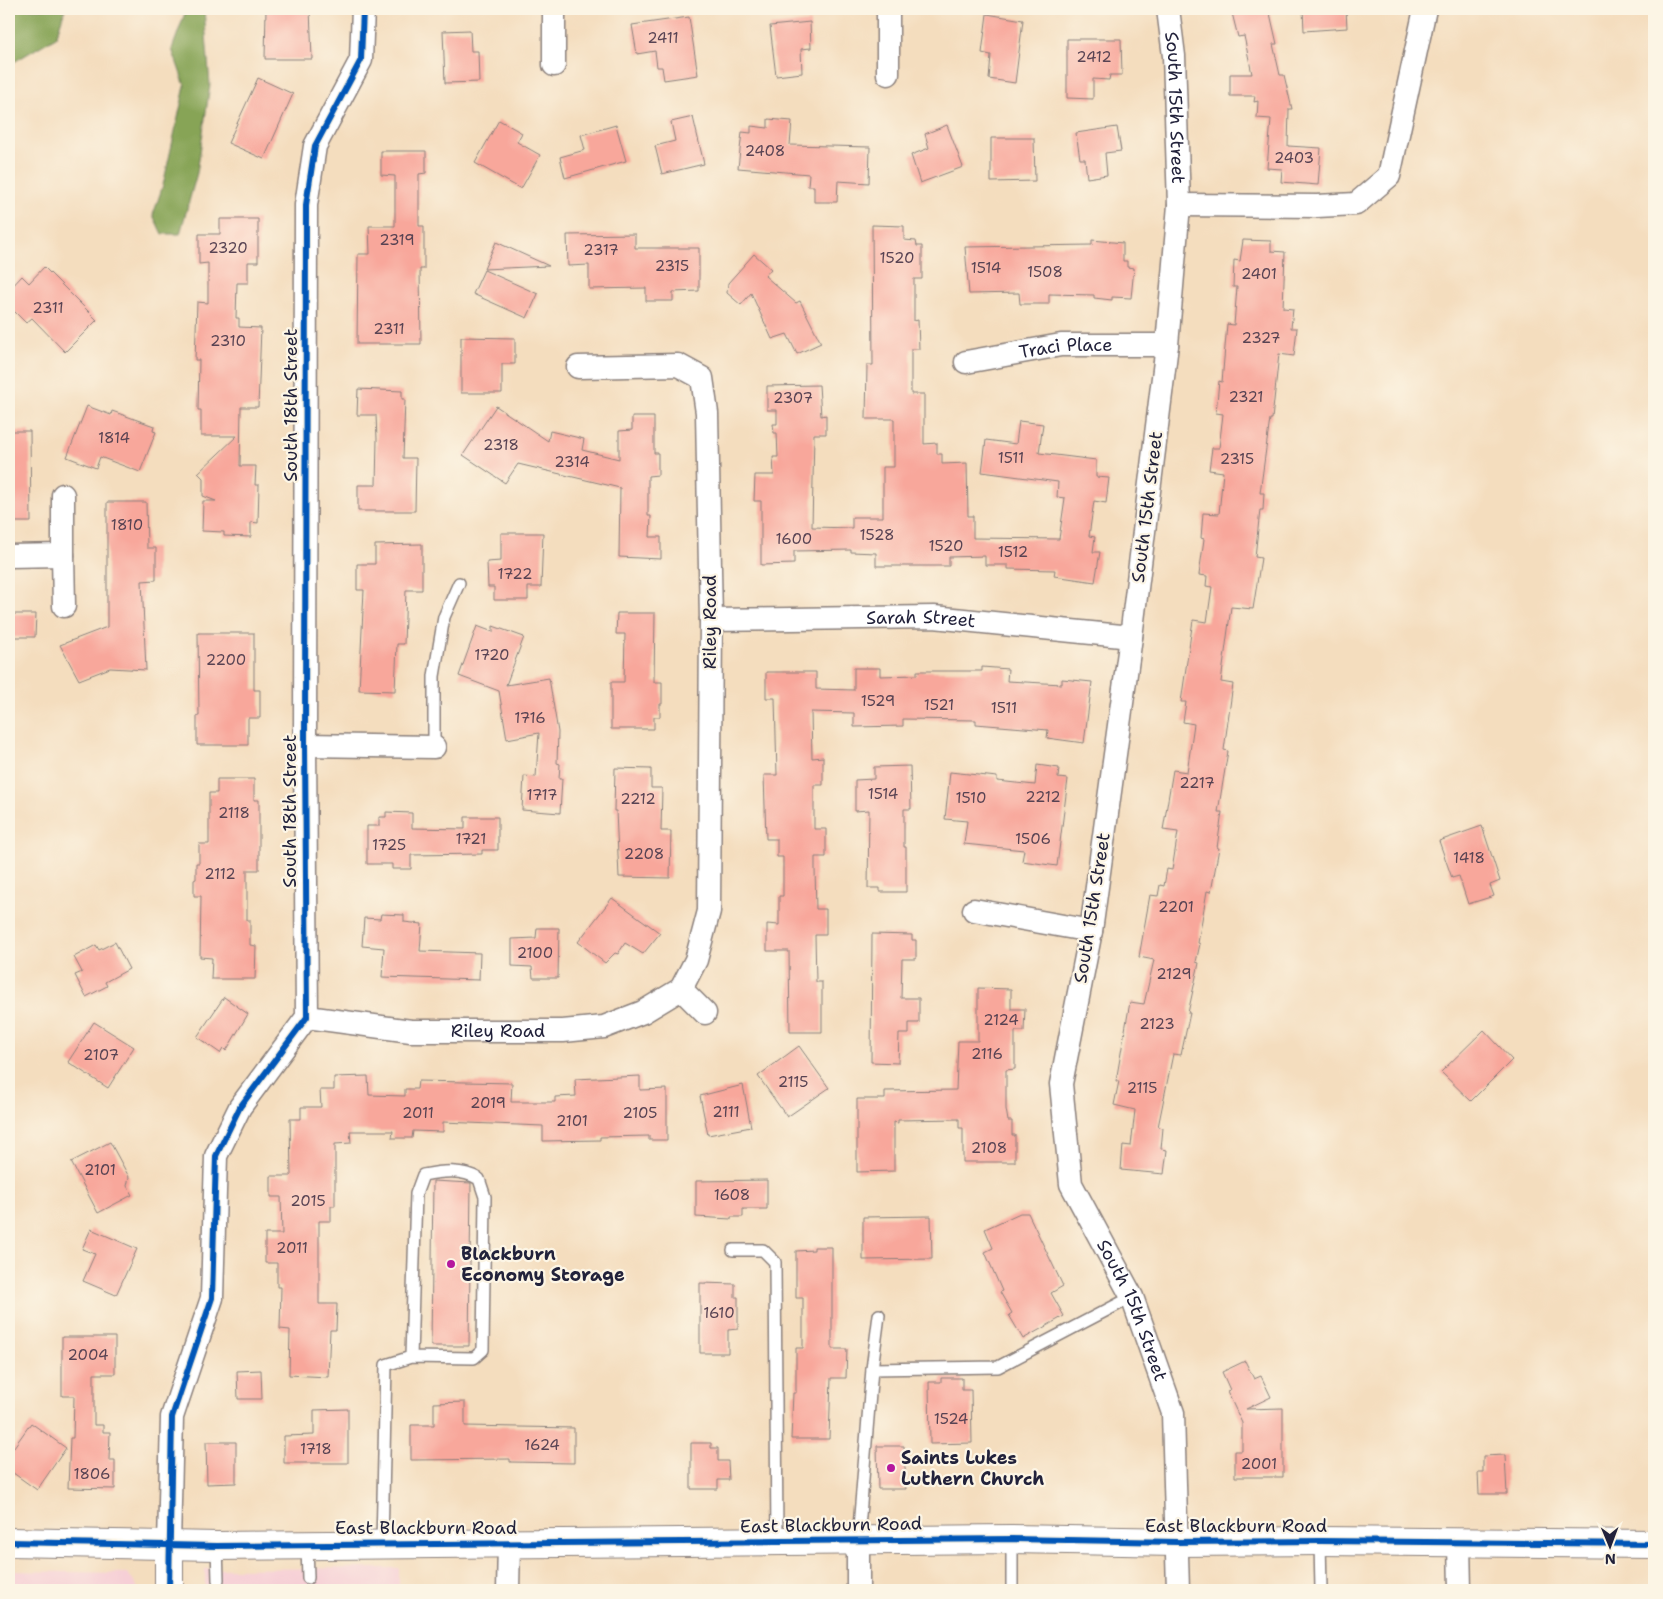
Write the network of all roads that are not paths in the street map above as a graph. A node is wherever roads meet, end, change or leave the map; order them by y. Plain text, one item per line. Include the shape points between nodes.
1 (364, 9) edge
2 (554, 9) edge
3 (888, 9) edge
4 (1168, 9) edge
5 (1425, 9) edge
6 (554, 65) dead end
7 (888, 74) dead end
8 (1179, 206) junction
9 (1167, 345) junction
10 (966, 362) dead end
11 (578, 367) dead end
12 (63, 495) dead end
13 (63, 555) junction
14 (9, 556) edge
15 (459, 583) dead end
16 (64, 606) dead end
17 (711, 620) junction
18 (1131, 637) junction
19 (305, 746) junction
20 (434, 747) joint
21 (974, 910) dead end
22 (1091, 931) junction
23 (681, 989) junction
24 (704, 1013) dead end
25 (307, 1017) junction
26 (733, 1250) dead end
27 (1132, 1297) junction
28 (879, 1315) dead end
29 (411, 1357) junction
30 (872, 1369) junction
31 (1012, 1538) junction
32 (858, 1540) junction
33 (777, 1541) junction
34 (1320, 1541) junction
35 (9, 1542) edge
36 (1177, 1542) junction
37 (509, 1543) junction
38 (1459, 1543) junction
39 (307, 1544) junction
40 (382, 1544) junction
41 (1654, 1544) edge
42 (169, 1545) junction
43 (217, 1546) junction
44 (308, 1578) dead end
45 (218, 1580) dead end
46 (168, 1590) edge
47 (508, 1590) edge
48 (858, 1590) edge
49 (1012, 1590) edge
50 (1178, 1590) edge
51 (1321, 1590) edge
52 (1460, 1590) edge

1 - 19 street, South 18th Street via 361,60 315,146 306,205
2 - 6 street
3 - 7 street
4 - 8 street, South 15th Street via 1174,56
5 - 8 street, South 15th Street via 1389,176 1356,204
8 - 9 street, South 15th Street
9 - 10 street, Traci Place via 1061,345
9 - 18 street, South 15th Street
11 - 17 street, Riley Road via 678,365 702,378 708,413
12 - 13 street
13 - 14 street
13 - 16 street
15 - 20 lane via 444,617 436,666
17 - 18 street, Sarah Street via 934,617
17 - 23 street, Riley Road via 709,911 696,960
18 - 22 street, South 15th Street
19 - 20 street
19 - 25 street, South 18th Street
21 - 22 street
22 - 27 street, South 15th Street via 1061,1084 1071,1184
23 - 24 street
23 - 25 street, Riley Road via 643,1012 604,1027 563,1031 411,1031
25 - 42 street via 240,1107 216,1156 212,1298 172,1417
26 - 33 lane via 763,1250 775,1262
27 - 30 lane via 998,1367
27 - 36 street, South 15th Street via 1174,1412
28 - 30 lane
29 - 29 lane via 416,1194 423,1175 467,1172 479,1180 485,1197 483,1350 474,1358
29 - 40 lane via 386,1366
30 - 32 lane
31 - 32 street, East Blackburn Road
31 - 36 street, East Blackburn Road
31 - 49 lane
32 - 33 street, East Blackburn Road
32 - 48 street
33 - 37 street, East Blackburn Road
34 - 36 street, East Blackburn Road
34 - 38 street, East Blackburn Road
34 - 51 lane
35 - 42 street, East Blackburn Road
36 - 50 street, South 15th Street
37 - 40 street, East Blackburn Road
37 - 47 street
38 - 41 street, East Blackburn Road
38 - 52 street
39 - 40 street, East Blackburn Road
39 - 43 street, East Blackburn Road
39 - 44 lane
42 - 43 street, East Blackburn Road
42 - 46 street
43 - 45 lane

